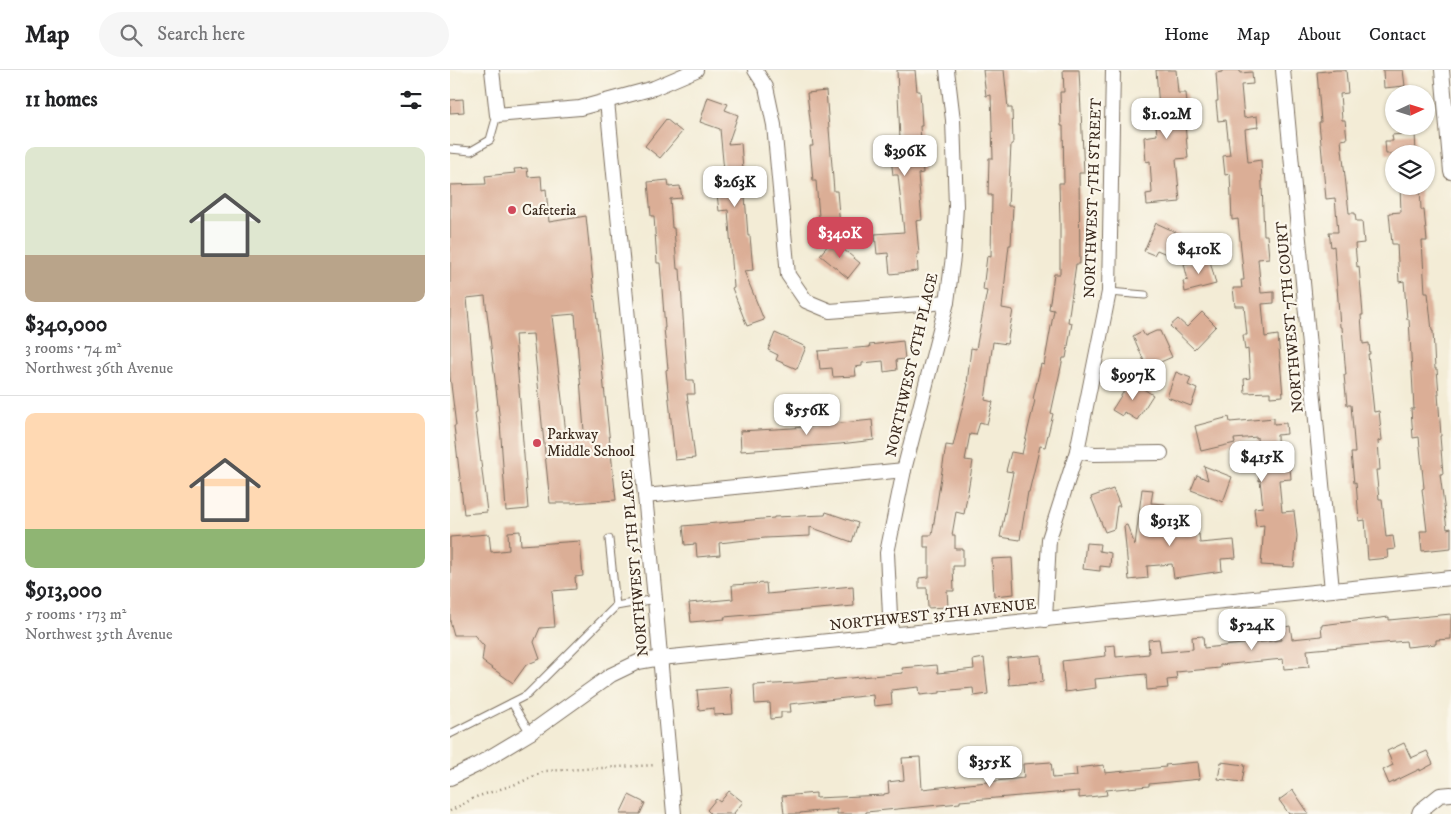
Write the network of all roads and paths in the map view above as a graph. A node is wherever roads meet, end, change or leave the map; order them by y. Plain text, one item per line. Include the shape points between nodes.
1 (492, 70) edge
2 (696, 70) edge
3 (755, 70) edge
4 (947, 70) edge
5 (1113, 70) edge
6 (1283, 70) edge
7 (1442, 70) edge
8 (607, 100) junction
9 (497, 115) junction
10 (450, 149) edge
11 (1451, 172) edge
12 (1109, 292) junction
13 (1145, 295) dead end
14 (947, 302) junction
15 (1077, 451) junction
16 (1161, 453) dead end
17 (904, 470) junction
18 (645, 496) junction
19 (609, 539) dead end
20 (1451, 578) edge
21 (1332, 590) junction
22 (655, 599) junction
23 (616, 606) junction
24 (1045, 620) junction
25 (891, 636) junction
26 (661, 658) junction
27 (512, 703) junction
28 (530, 732) junction
29 (450, 734) edge
30 (656, 765) dead end
31 (450, 778) edge
32 (1451, 794) edge
33 (450, 811) edge
34 (1420, 812) edge
35 (674, 814) edge

1 - 9 street
2 - 8 street via 654,88
3 - 14 street via 766,87 774,125 788,275 806,301 830,311
4 - 14 street, NORTHWEST 6TH PLACE via 953,120 956,206
5 - 12 street, NORTHWEST 7TH STREET
6 - 21 street, NORTHWEST 7TH COURT
7 - 11 street
8 - 9 street via 580,108
8 - 18 street, NORTHWEST 5TH PLACE
9 - 10 lane via 490,140 471,151
12 - 13 lane
12 - 15 street, NORTHWEST 7TH STREET
14 - 17 street, NORTHWEST 6TH PLACE
15 - 16 street via 1094,454
15 - 24 street, NORTHWEST 7TH STREET via 1049,540
17 - 18 street
17 - 25 street, NORTHWEST 6TH PLACE via 887,553
18 - 22 street, NORTHWEST 5TH PLACE
19 - 23 lane
20 - 21 street, NORTHWEST 35TH AVENUE
21 - 24 street, NORTHWEST 35TH AVENUE
22 - 23 lane
22 - 26 street, NORTHWEST 5TH PLACE
23 - 27 lane via 527,695
24 - 25 street, NORTHWEST 35TH AVENUE
25 - 26 street, NORTHWEST 35TH AVENUE
26 - 28 street, NORTHWEST 35TH AVENUE via 638,662 611,675
26 - 35 street, NORTHWEST 5TH PLACE
27 - 28 lane
27 - 29 lane
28 - 31 street, NORTHWEST 35TH AVENUE
30 - 33 path via 545,771 476,796
32 - 34 street via 1440,795

